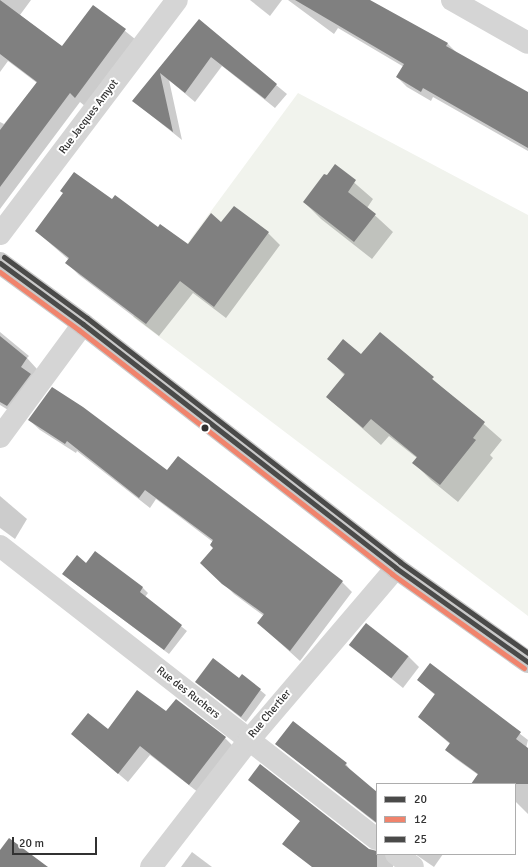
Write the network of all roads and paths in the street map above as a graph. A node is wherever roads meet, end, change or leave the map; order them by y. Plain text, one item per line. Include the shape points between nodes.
1 (177, 0) edge
2 (452, 0) edge
3 (528, 43) edge
4 (0, 234) edge
5 (0, 263) edge
6 (84, 324) junction
7 (0, 437) edge
8 (0, 546) edge
9 (396, 568) junction
10 (528, 662) edge
11 (249, 740) junction
12 (376, 838) edge
13 (397, 855) edge
14 (151, 867) edge
15 (413, 867) edge

1 - 4 street, Rue Jacques Amyot
2 - 3 street
5 - 6 main road
6 - 7 street
6 - 9 main road
8 - 11 street, Rue des Ruchers
9 - 10 main road
9 - 11 street, Rue Chertier
11 - 12 street, Rue des Ruchers
11 - 14 street, Rue Chertier
13 - 15 street

